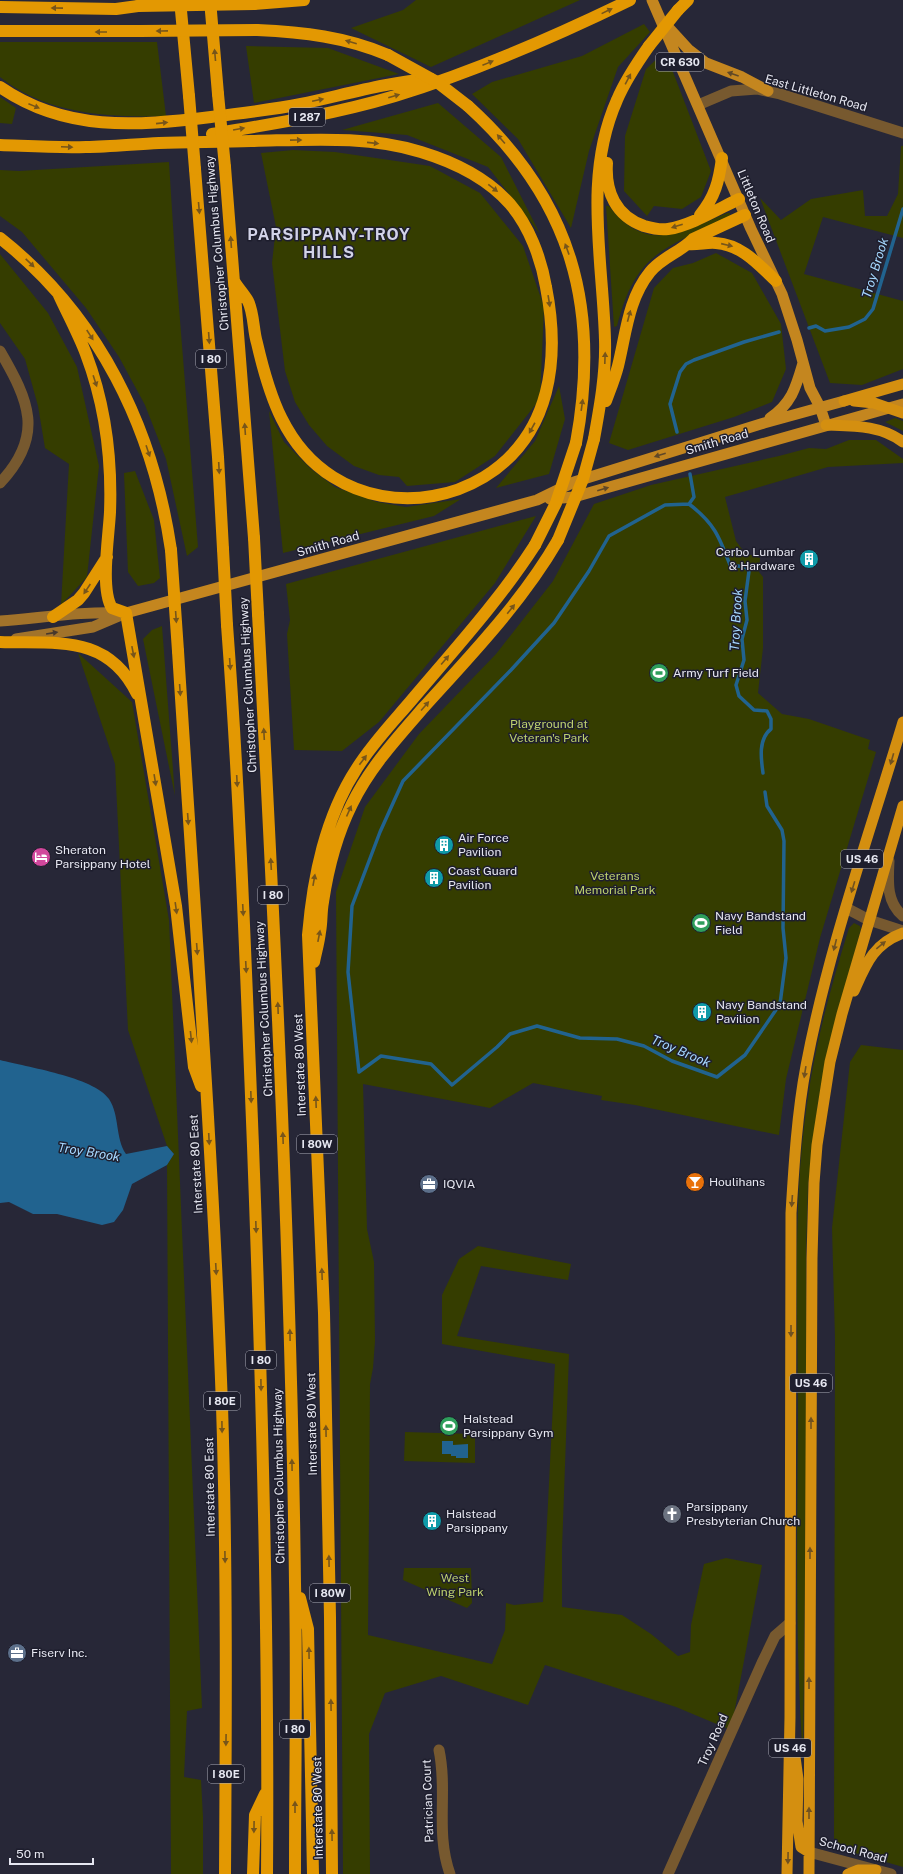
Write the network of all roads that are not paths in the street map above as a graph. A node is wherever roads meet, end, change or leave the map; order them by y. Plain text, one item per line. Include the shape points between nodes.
1 (124, 0) edge
2 (166, 0) edge
3 (180, 0) edge
4 (210, 0) edge
5 (304, 0) edge
6 (630, 0) edge
7 (652, 0) edge
8 (688, 0) edge
9 (138, 6) junction
10 (0, 7) edge
11 (661, 20) junction
12 (0, 31) edge
13 (184, 40) junction
14 (452, 77) junction
15 (0, 87) edge
16 (768, 91) junction
17 (616, 101) junction
18 (698, 105) junction
19 (903, 133) edge
20 (160, 143) junction
21 (0, 145) edge
22 (722, 158) junction
23 (739, 199) junction
24 (745, 215) junction
25 (698, 218) junction
26 (0, 238) edge
27 (688, 244) junction
28 (234, 281) junction
29 (776, 281) junction
30 (58, 293) junction
31 (0, 351) edge
32 (804, 362) junction
33 (903, 384) edge
34 (844, 401) junction
35 (903, 404) edge
36 (820, 407) junction
37 (889, 407) junction
38 (903, 413) edge
39 (764, 422) junction
40 (826, 425) junction
41 (594, 439) junction
42 (903, 442) edge
43 (0, 483) edge
44 (538, 500) junction
45 (108, 556) junction
46 (126, 613) junction
47 (53, 617) junction
48 (0, 621) edge
49 (0, 642) edge
50 (143, 708) junction
51 (903, 722) edge
52 (903, 806) edge
53 (889, 853) junction
54 (846, 908) junction
55 (903, 916) edge
56 (869, 920) junction
57 (903, 932) edge
58 (310, 974) junction
59 (838, 1029) junction
60 (207, 1100) junction
61 (295, 1583) junction
62 (790, 1623) junction
63 (790, 1717) junction
64 (439, 1750) dead end
65 (267, 1792) junction
66 (809, 1852) junction
67 (876, 1870) junction
68 (225, 1874) edge
69 (253, 1874) edge
70 (267, 1874) edge
71 (295, 1874) edge
72 (313, 1874) edge
73 (332, 1874) edge
74 (450, 1874) edge
75 (668, 1874) edge
76 (787, 1874) edge
77 (809, 1874) edge
78 (848, 1874) edge
79 (891, 1874) edge

1 - 9 highway
2 - 13 highway
3 - 13 highway, Christopher Columbus Highway / I 80
28 -> 4 highway, Christopher Columbus Highway / I 80, bridge
5 - 9 highway, bridge via 254,4
14 -> 6 highway, I 287 via 543,40
7 - 11 main road, Littleton Road / CR 630
17 -> 8 highway, bridge via 636,63
9 -> 10 highway via 116,9
16 -> 11 main road via 742,77 706,63 688,49
11 - 18 main road, Littleton Road / CR 630
58 -> 12 highway, Interstate 80 West, bridge via 308,935 315,875 331,820 343,794 357,768 376,743 496,599 535,545 556,503 576,443 584,387 585,339 580,298 571,260 546,202 526,169 499,136 468,106 436,82 388,55 340,39 258,30
13 -> 65 highway, Christopher Columbus Highway / I 80, bridge via 218,458 236,749 259,1313
15 -> 14 highway via 23,101 59,115 100,123 140,125 248,112 405,81
20 -> 14 highway, I 287 via 338,111
16 - 18 street, East Littleton Road via 738,90
16 - 19 street, East Littleton Road
25 -> 17 highway via 668,229 651,228 628,218 619,209 611,197 606,169
41 -> 17 highway via 603,386 605,340 598,189 604,144
18 - 22 main road, Littleton Road / CR 630
21 -> 20 highway, I 287 via 85,147
20 -> 28 highway via 306,140 381,143 438,158 486,183 512,206 522,221 545,278 552,320 552,342 549,384 544,402 528,434 516,450 504,463 474,483 438,496 402,499 350,486 334,478 314,462 292,439 282,422 261,363 249,304
22 - 23 main road, Littleton Road / CR 630
22 - 25 highway via 716,190
23 - 24 main road, Littleton Road / CR 630
23 - 25 highway
24 - 27 highway via 693,239
24 - 29 main road, Littleton Road / CR 630
26 -> 30 highway via 24,258
27 -> 29 highway via 715,243 734,247 748,255
41 -> 27 highway via 639,289 660,261
61 -> 28 highway, Christopher Columbus Highway / I 80, bridge via 284,1137 254,538
29 - 32 main road, Littleton Road / CR 630
30 -> 45 highway via 85,354 102,406 107,434 110,491
30 -> 60 highway, Interstate 80 East, bridge via 103,355 131,408 143,436 160,492 170,550 178,651
31 - 43 street via 24,395 28,424 21,454
32 - 36 main road, Littleton Road / CR 630 via 810,388
32 - 39 main road via 792,397 778,413
33 - 34 highway
34 - 36 main road, Smith Road
34 - 37 highway
35 - 37 main road, Smith Road
36 - 39 main road, Smith Road
36 - 40 main road, Littleton Road / CR 630
37 - 38 highway
37 - 40 main road, Smith Road
39 -> 44 main road, Smith Road via 574,482
40 - 42 highway via 874,428
44 -> 40 main road, Smith Road via 574,497
58 -> 41 highway, bridge via 332,861 340,830 352,804 366,778 408,726 509,611 538,574 558,540 583,479
44 - 46 main road, Smith Road
45 - 46 highway via 107,597 112,608
45 -> 47 highway via 78,600
46 - 47 main road, Smith Road via 89,612
49 -> 46 main road, Smith Road via 93,627
46 -> 50 highway
47 - 48 main road, Smith Road
49 - 50 highway via 70,644 96,651 112,660 123,671
50 -> 60 highway via 176,906 194,1066
51 -> 54 highway, US 46
52 - 53 highway, US 46
53 - 55 street via 888,884 892,902
53 - 56 highway, US 46
54 - 56 street
54 -> 62 highway, US 46 via 806,1066 794,1157 791,1213
56 - 57 street
56 - 59 highway, US 46
59 -> 57 highway via 873,953 886,941
73 -> 58 highway, Interstate 80 West / I 80W via 324,1337
66 -> 59 highway, US 46 via 814,1183 824,1100
60 -> 68 highway, Interstate 80 East / I 80E via 219,1338 225,1551
71 -> 61 highway, Christopher Columbus Highway / I 80
72 -> 61 highway via 308,1629
62 - 63 highway, US 46
62 - 75 street, Troy Road via 775,1636 763,1659
63 - 66 highway via 798,1779 797,1821 801,1847
63 -> 76 highway, US 46
64 - 74 street, Patrician Court via 443,1766 443,1853
65 -> 69 highway via 254,1815
65 - 70 highway, Christopher Columbus Highway / I 80
66 - 67 street, School Road
66 - 77 highway, US 46
67 - 78 highway via 858,1870
67 - 79 street, School Road

